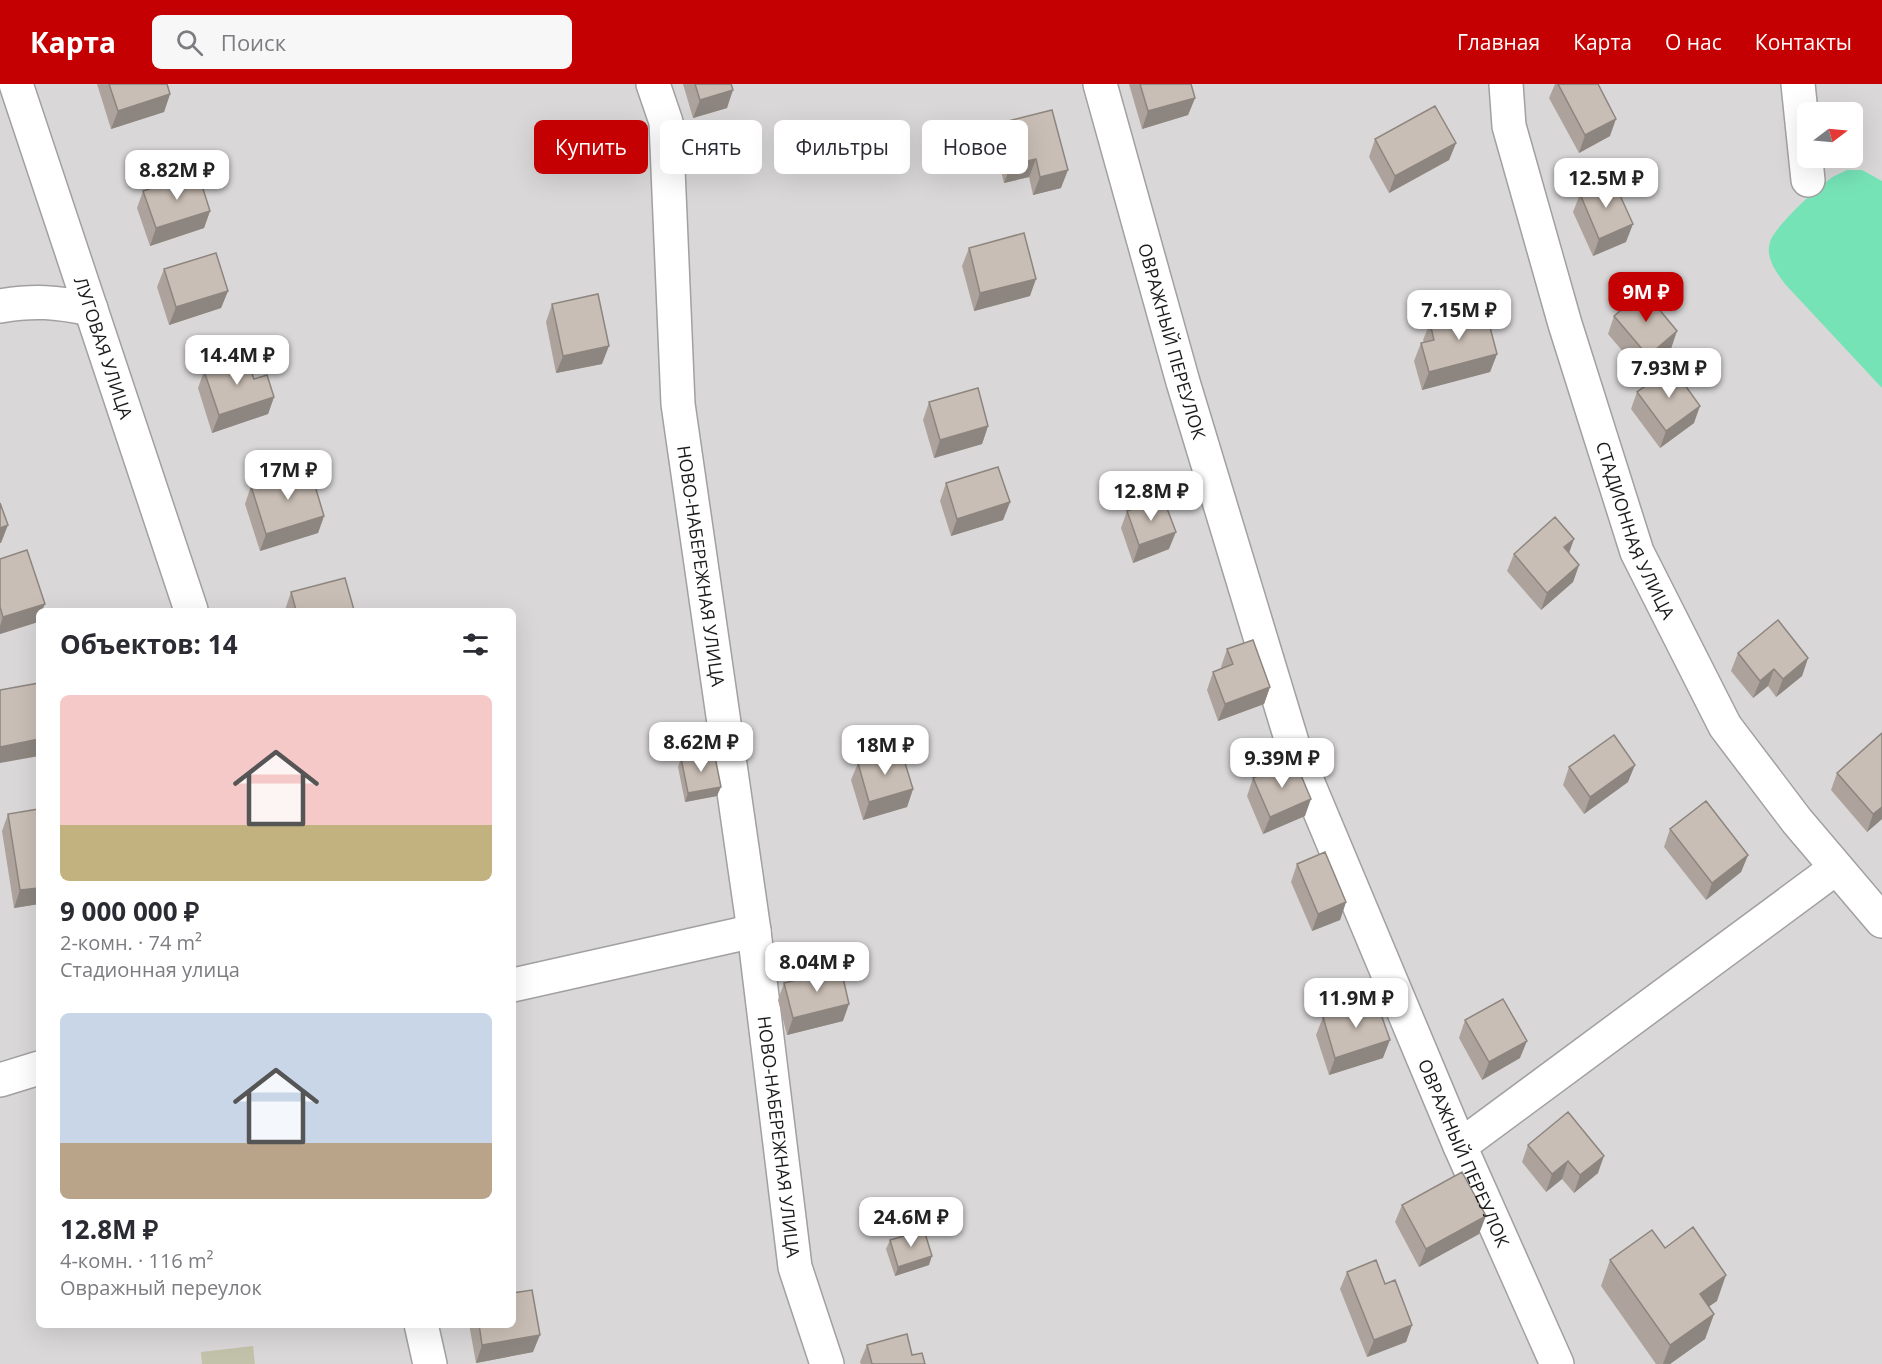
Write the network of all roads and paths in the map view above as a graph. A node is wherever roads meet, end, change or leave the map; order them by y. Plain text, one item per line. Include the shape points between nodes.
1 (16, 84) edge
2 (653, 84) edge
3 (1100, 84) edge
4 (1506, 84) edge
5 (1798, 84) edge
6 (1808, 180) dead end
7 (0, 306) edge
8 (91, 309) junction
9 (190, 608) edge
10 (1836, 868) junction
11 (1882, 921) edge
12 (754, 931) junction
13 (516, 984) edge
14 (36, 1069) edge
15 (0, 1080) edge
16 (1460, 1146) junction
17 (422, 1328) edge
18 (430, 1364) edge
19 (827, 1364) edge
20 (1557, 1364) edge

1 - 8 street, ЛУГОВАЯ УЛИЦА
2 - 12 street, НОВО-НАБЕРЕЖНАЯ УЛИЦА via 666,122 678,404
3 - 16 street, ОВРАЖНЫЙ ПЕРЕУЛОК via 1183,382 1295,752
4 - 10 street, СТАДИОННАЯ УЛИЦА via 1509,126 1565,324 1637,552 1725,726
5 - 6 street
7 - 8 street via 54,302
8 - 9 street, ЛУГОВАЯ УЛИЦА
10 - 11 street, СТАДИОННАЯ УЛИЦА
10 - 16 street
12 - 13 street
12 - 19 street, НОВО-НАБЕРЕЖНАЯ УЛИЦА via 795,1267
14 - 15 street
16 - 20 street, ОВРАЖНЫЙ ПЕРЕУЛОК
17 - 18 street

